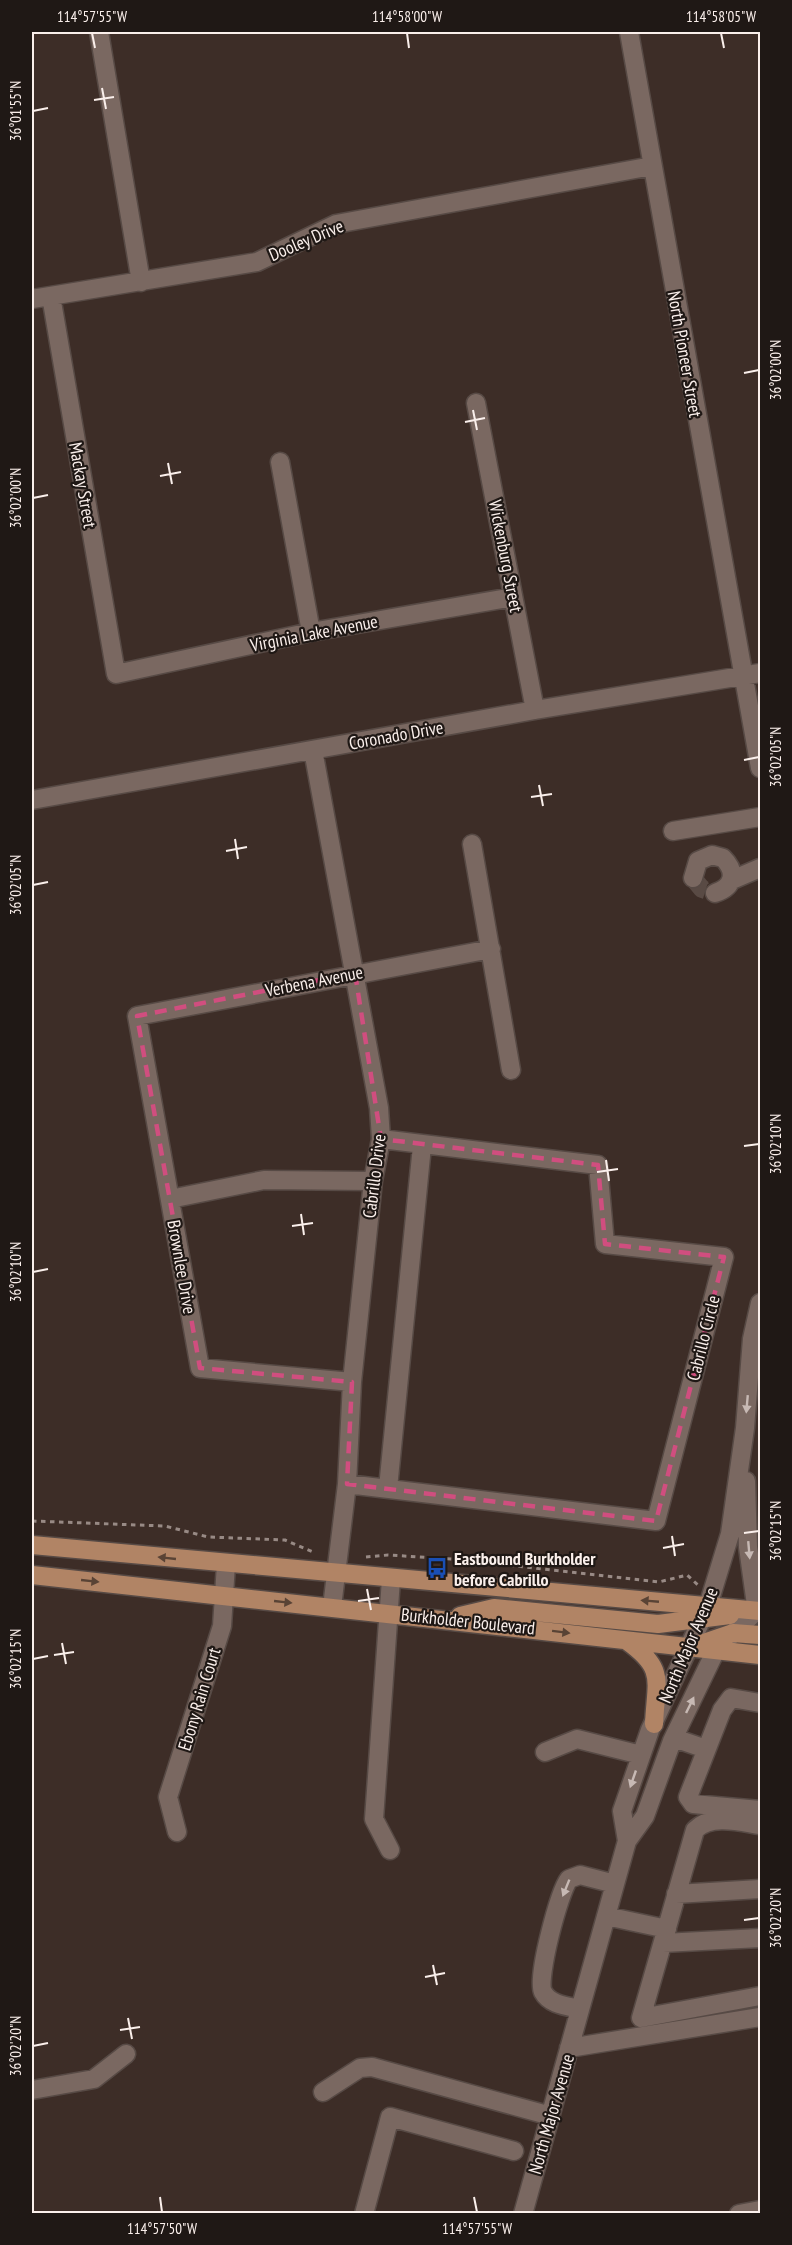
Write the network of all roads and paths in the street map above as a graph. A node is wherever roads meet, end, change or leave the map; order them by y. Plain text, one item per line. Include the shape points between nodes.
1 (99, 32) edge
2 (628, 32) edge
3 (652, 166) junction
4 (141, 282) junction
5 (51, 296) junction
6 (32, 299) edge
7 (476, 403) dead end
8 (280, 462) dead end
9 (513, 597) junction
10 (311, 632) junction
11 (760, 673) edge
12 (116, 674) joint
13 (742, 676) junction
14 (535, 710) junction
15 (757, 734) edge
16 (313, 750) junction
17 (760, 768) edge
18 (32, 801) edge
19 (760, 817) edge
20 (698, 827) junction
21 (673, 831) dead end
22 (471, 844) dead end
23 (705, 857) junction
24 (760, 867) edge
25 (693, 878) dead end
26 (732, 880) junction
27 (715, 893) dead end
28 (491, 949) junction
29 (355, 973) junction
30 (137, 1016) joint
31 (511, 1070) dead end
32 (381, 1139) junction
33 (422, 1146) junction
34 (373, 1182) junction
35 (171, 1199) junction
36 (760, 1303) edge
37 (756, 1340) edge
38 (352, 1382) junction
39 (745, 1428) junction
40 (347, 1484) junction
41 (388, 1488) junction
42 (32, 1521) edge
43 (32, 1545) edge
44 (316, 1554) dead end
45 (359, 1557) dead end
46 (225, 1564) junction
47 (334, 1573) junction
48 (32, 1575) edge
49 (391, 1579) junction
50 (698, 1585) dead end
51 (223, 1596) junction
52 (332, 1607) junction
53 (759, 1610) edge
54 (388, 1612) junction
55 (705, 1612) junction
56 (450, 1618) junction
57 (733, 1634) junction
58 (760, 1635) edge
59 (625, 1640) junction
60 (689, 1648) junction
61 (716, 1650) junction
62 (760, 1654) edge
63 (760, 1702) edge
64 (654, 1724) junction
65 (674, 1738) junction
66 (706, 1749) junction
67 (545, 1752) dead end
68 (641, 1755) junction
69 (760, 1810) edge
70 (760, 1825) edge
71 (177, 1832) dead end
72 (627, 1841) junction
73 (390, 1850) dead end
74 (615, 1884) junction
75 (760, 1889) edge
76 (676, 1894) junction
77 (606, 1916) junction
78 (665, 1936) junction
79 (760, 1938) edge
80 (760, 1996) edge
81 (580, 2009) junction
82 (760, 2017) edge
83 (569, 2048) junction
84 (126, 2054) dead end
85 (32, 2090) edge
86 (323, 2092) dead end
87 (551, 2116) junction
88 (514, 2151) dead end
89 (760, 2210) edge
90 (364, 2214) edge
91 (524, 2214) edge
92 (740, 2214) edge

1 - 4 street
2 - 3 street, North Pioneer Street
3 - 4 street, Dooley Drive via 336,224 257,262
3 - 13 street, North Pioneer Street
4 - 5 street, Dooley Drive
5 - 6 street, Dooley Drive
5 - 12 street, Mackay Street
7 - 9 street, Wickenburg Street
8 - 10 street
9 - 10 street, Virginia Lake Avenue
9 - 14 street, Wickenburg Street
10 - 12 street, Virginia Lake Avenue
11 - 13 street, Coronado Drive
13 - 14 street, Coronado Drive
13 - 15 street, North Pioneer Street
14 - 16 street, Coronado Drive
15 - 17 street, North Pioneer Street
16 - 18 street, Coronado Drive
16 - 29 street, Cabrillo Drive
19 - 20 street
20 - 21 street
20 - 23 street
22 - 28 street
23 - 25 street via 695,866
23 - 26 street via 723,858 733,873
24 - 26 street
26 - 27 street via 724,890
28 - 29 street, Verbena Avenue
28 - 31 street
29 - 30 street, Verbena Avenue
29 - 32 street, Cabrillo Drive
30 - 35 street, Brownlee Drive
32 - 33 street, Cabrillo Circle
32 - 34 street, Cabrillo Drive
33 - 41 street
33 - 41 street, Cabrillo Circle via 598,1166 605,1244 724,1257 656,1521
34 - 35 street via 264,1180
34 - 38 street, Cabrillo Drive
35 - 38 street, Brownlee Drive via 200,1368
36 - 37 street, North Major Avenue
37 -> 39 street, North Major Avenue
38 - 40 street, Cabrillo Drive
39 -> 53 street via 748,1547
39 - 55 street, North Major Avenue via 730,1534
40 - 41 street, Cabrillo Circle
40 - 47 street, Cabrillo Drive
42 - 44 path via 165,1526 208,1537 285,1540
46 -> 43 main road, Burkholder Boulevard
45 - 50 path via 452,1559 659,1582 687,1575
46 - 47 main road, Burkholder Boulevard
46 - 51 street, Ebony Rain Court
47 - 49 main road, Burkholder Boulevard
47 - 52 street, Cabrillo Drive
48 -> 51 main road, Burkholder Boulevard
49 - 54 street
55 -> 49 main road, Burkholder Boulevard
51 -> 52 main road, Burkholder Boulevard
51 - 71 street, Ebony Rain Court via 222,1626 168,1797
52 - 54 main road, Burkholder Boulevard
53 - 55 main road
53 - 57 street, North Major Avenue
54 - 56 main road, Burkholder Boulevard
54 - 73 street via 374,1819
55 - 56 main road via 658,1624 494,1608
55 - 60 street, North Major Avenue
56 -> 59 main road, Burkholder Boulevard
57 - 58 main road
57 - 60 main road
57 - 61 street, North Major Avenue
59 - 60 main road, Burkholder Boulevard
59 - 64 main road via 648,1656 655,1670
60 - 61 main road, Burkholder Boulevard
60 - 64 street, North Major Avenue
61 - 62 main road, Burkholder Boulevard
65 -> 61 street, North Major Avenue
63 - 66 street via 731,1698
64 - 68 street, North Major Avenue
65 - 66 street
65 - 72 street, North Major Avenue via 645,1816
66 - 69 street via 689,1801
67 - 68 street via 577,1739
68 -> 72 street, North Major Avenue via 622,1811
70 - 76 street via 713,1820 700,1824 692,1838
72 - 74 street, North Major Avenue
74 - 77 street, North Major Avenue
74 -> 81 street via 580,1875 569,1879 548,1947 540,1980 544,1995 553,2002
75 - 76 street
76 - 78 street
77 - 78 street
77 - 81 street, North Major Avenue
78 - 79 street
78 - 80 street via 641,2018
81 - 83 street, North Major Avenue
82 - 83 street
83 - 87 street, North Major Avenue
84 - 85 street via 94,2079
86 - 87 street via 360,2068 372,2067
87 - 91 street, North Major Avenue
88 - 90 street via 390,2117
89 - 92 street

